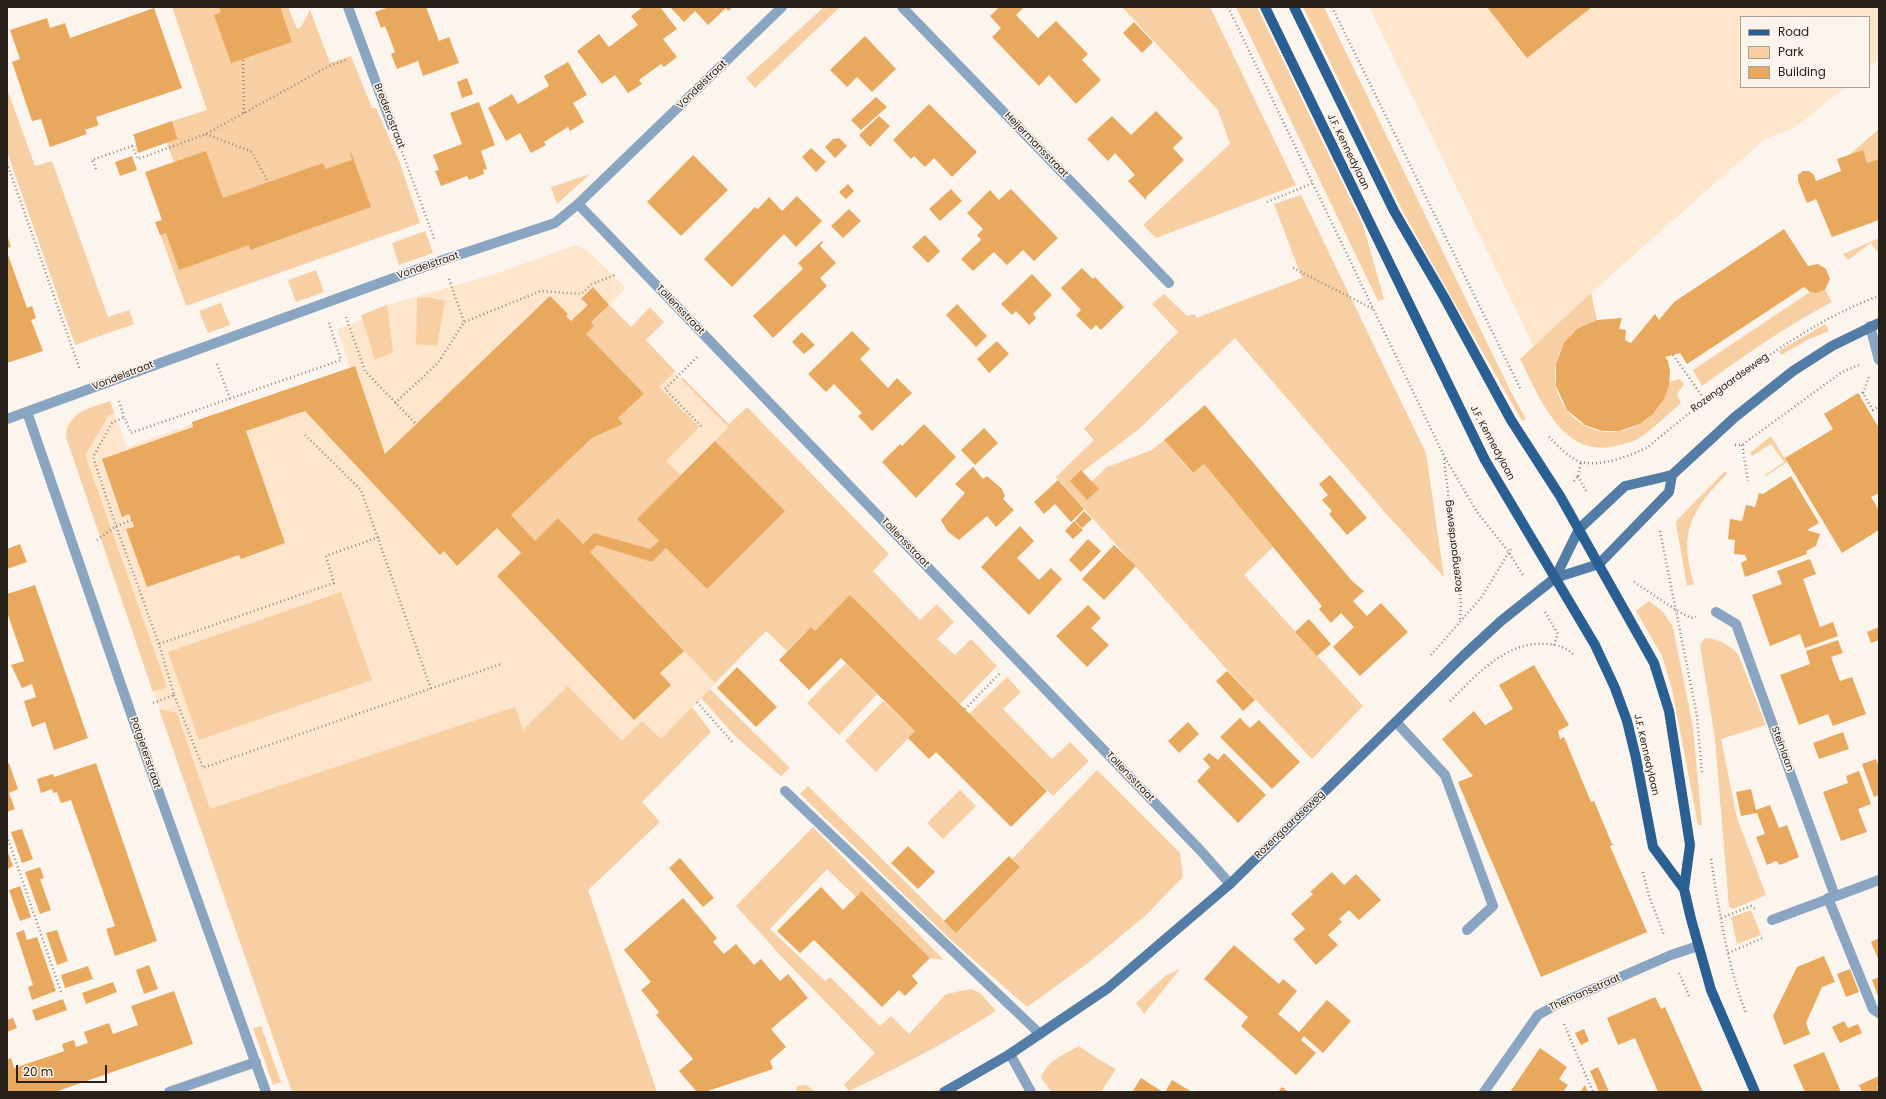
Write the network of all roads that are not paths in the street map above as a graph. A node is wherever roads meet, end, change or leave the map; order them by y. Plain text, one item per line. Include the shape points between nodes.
1 (348, 7) edge
2 (782, 7) edge
3 (902, 7) edge
4 (1265, 7) edge
5 (1294, 7) edge
6 (392, 126) road end
7 (578, 204) junction
8 (1169, 283) dead end
9 (1875, 324) edge
10 (1878, 358) edge
11 (27, 412) junction
12 (7, 419) edge
13 (1672, 475) junction
14 (1579, 529) junction
15 (1599, 564) junction
16 (1556, 578) junction
17 (1716, 612) dead end
18 (1396, 722) junction
19 (785, 791) dead end
20 (1879, 880) edge
21 (1230, 884) junction
22 (1684, 889) junction
23 (1832, 897) junction
24 (1772, 920) road end
25 (1467, 930) dead end
26 (1698, 946) junction
27 (1879, 1013) edge
28 (1040, 1034) junction
29 (1010, 1054) junction
30 (256, 1062) junction
31 (169, 1092) edge
32 (266, 1092) edge
33 (944, 1092) edge
34 (1031, 1092) edge
35 (1484, 1092) edge
36 (1755, 1092) edge

1 - 6 street, Brederostraat
2 - 7 street, Vondelstraat
3 - 8 street, Heijermansstraat
4 - 16 main road, J.F. Kennedylaan via 1485,460
5 - 14 main road, J.F. Kennedylaan via 1394,212 1511,420
7 - 11 street, Vondelstraat via 555,223 442,260
7 - 21 street, Tollensstraat
9 - 10 street
9 - 13 street via 1832,346 1793,371 1735,417
11 - 12 street, Vondelstraat
11 - 30 street, Potgieterstraat via 141,745
13 - 14 street, Rozengaardseweg via 1626,486
13 - 15 street, Rozengaardseweg via 1669,492
14 - 15 main road, J.F. Kennedylaan
14 - 16 street, Rozengaardseweg
15 - 16 street, Rozengaardseweg
15 - 22 main road, J.F. Kennedylaan via 1654,663 1669,711 1690,845
16 - 18 street, Rozengaardseweg via 1501,621
16 - 22 main road, J.F. Kennedylaan via 1595,645 1615,688 1627,721 1636,758 1653,847
17 - 23 street, Steinlaan via 1736,624
18 - 21 street, Rozengaardseweg
18 - 25 street via 1444,775 1493,906
19 - 28 street
20 - 23 street
21 - 28 street, Rozengaardseweg via 1108,988
22 - 26 main road, J.F. Kennedylaan
23 - 24 street
23 - 27 street, Steinlaan via 1873,1009
26 - 35 street, Themansstraat via 1671,955 1538,1015
26 - 36 main road, J.F. Kennedylaan via 1711,990
28 - 29 street, Rozengaardseweg
29 - 33 street, Rozengaardseweg
29 - 34 street
30 - 31 street
30 - 32 street, Potgieterstraat

